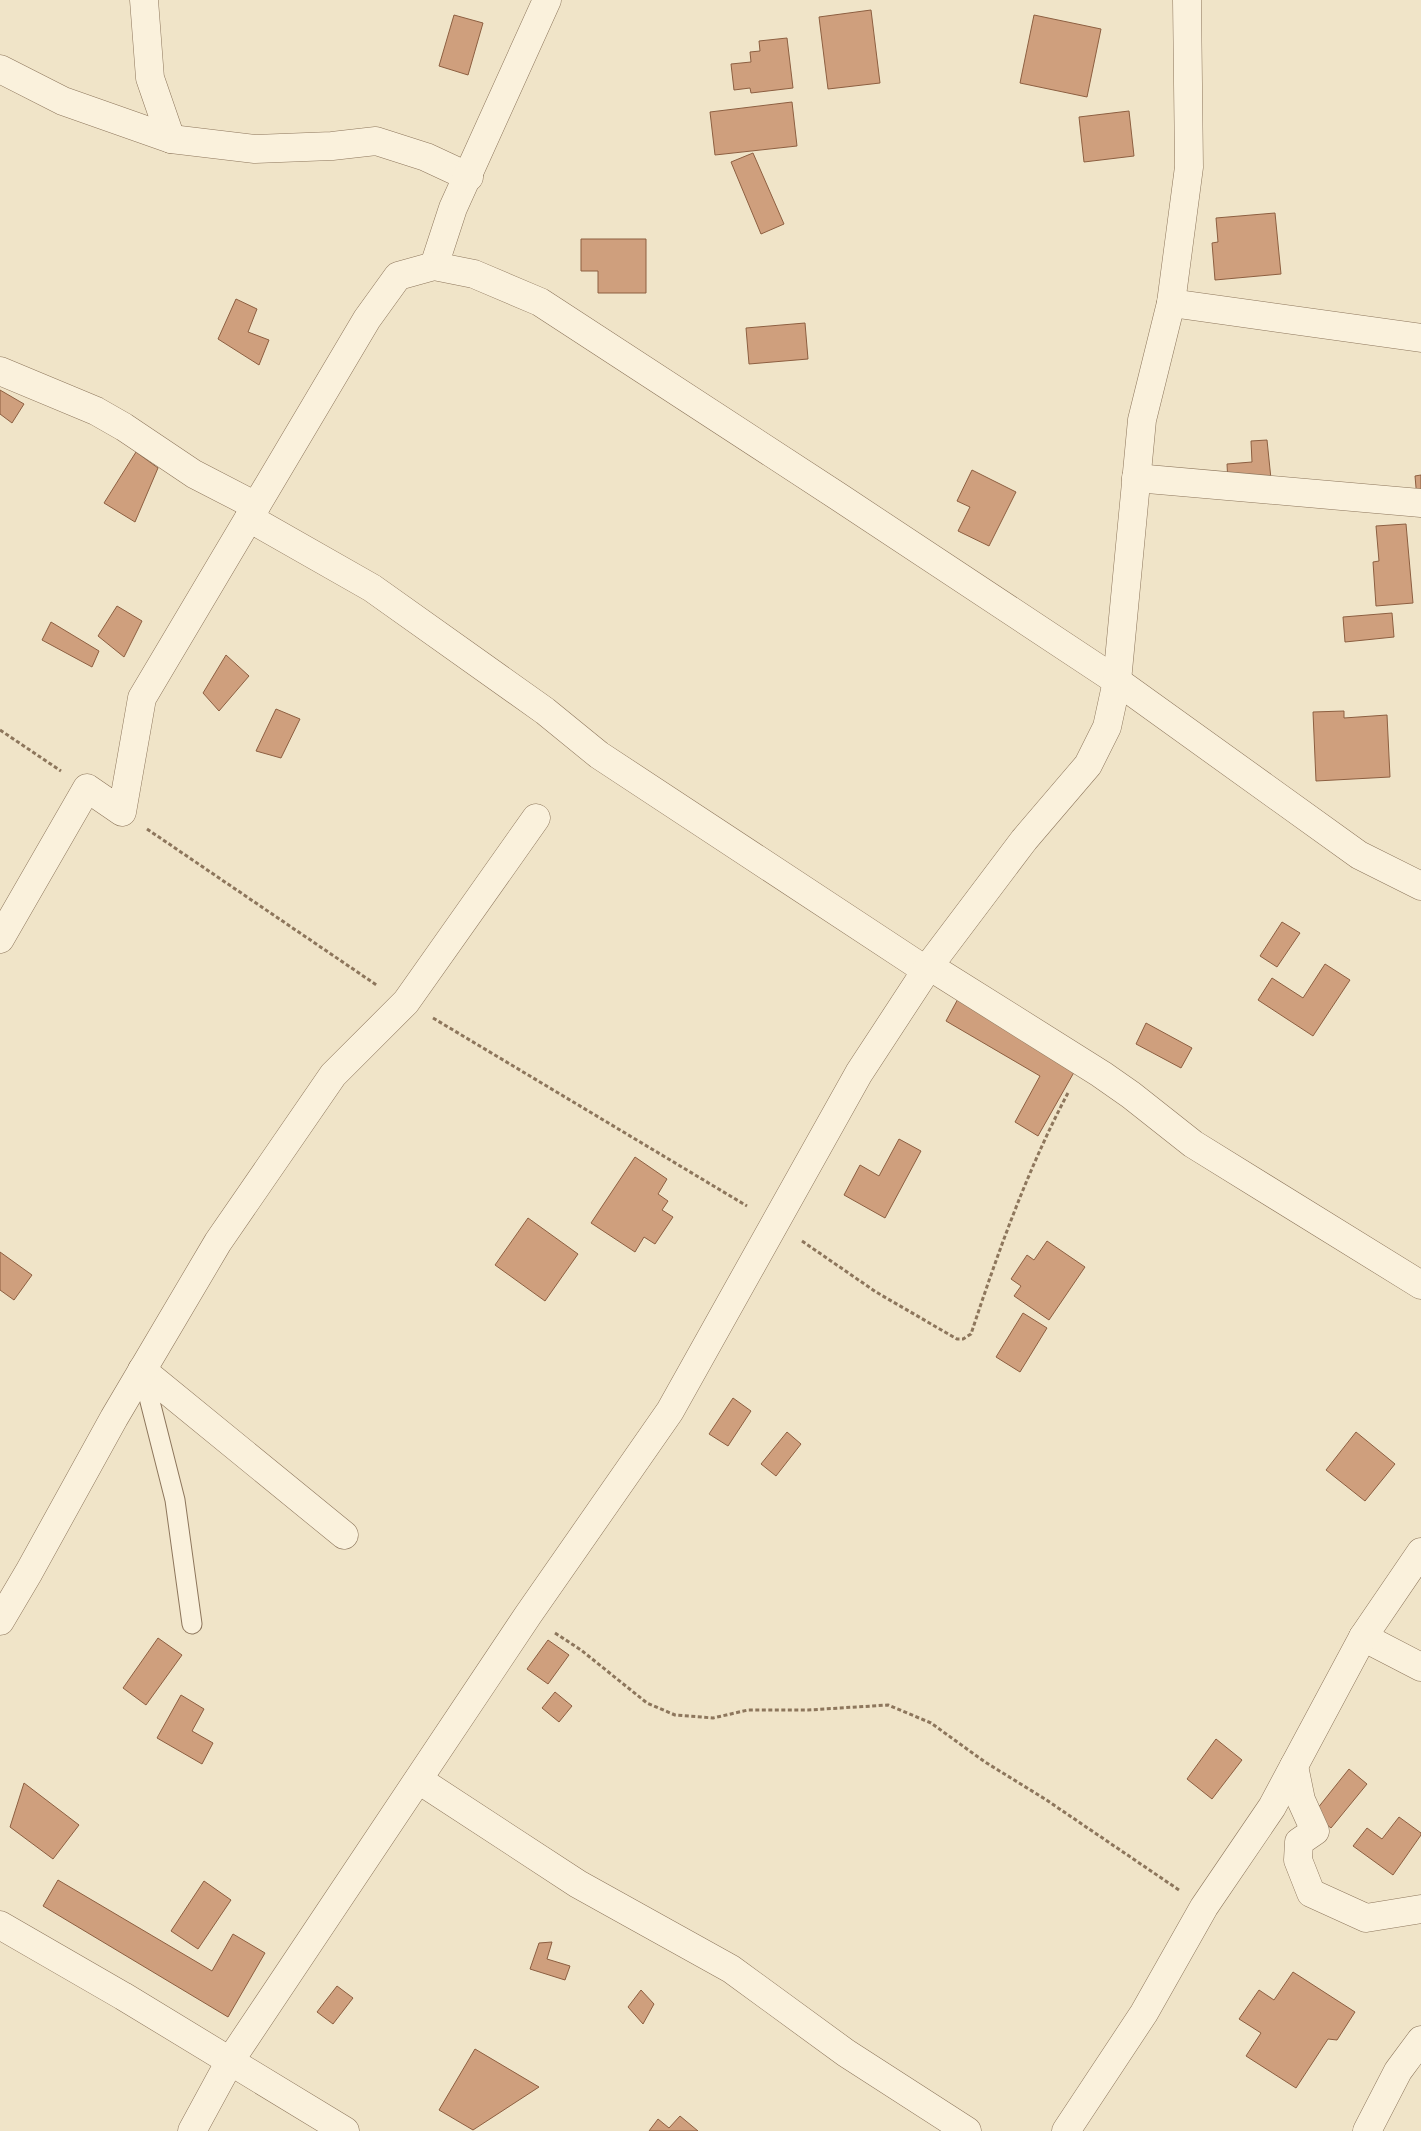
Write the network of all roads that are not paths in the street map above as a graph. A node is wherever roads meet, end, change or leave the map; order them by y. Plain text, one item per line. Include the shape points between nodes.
1 (144, 0) edge
2 (547, 0) edge
3 (1187, 0) edge
4 (0, 69) edge
5 (171, 139) junction
6 (469, 177) junction
7 (434, 266) junction
8 (1172, 303) junction
9 (1421, 338) edge
10 (0, 371) edge
11 (1136, 478) junction
12 (1421, 503) edge
13 (252, 512) junction
14 (1116, 681) junction
15 (536, 818) dead end
16 (1421, 886) edge
17 (0, 939) edge
18 (928, 969) junction
19 (1421, 1285) edge
20 (142, 1370) junction
21 (344, 1535) dead end
22 (1421, 1552) edge
23 (0, 1621) edge
24 (192, 1624) dead end
25 (1363, 1637) junction
26 (1421, 1666) edge
27 (1294, 1766) junction
28 (419, 1780) junction
29 (1421, 1909) edge
30 (0, 1926) edge
31 (1421, 2040) edge
32 (230, 2061) junction
33 (192, 2131) edge
34 (345, 2131) edge
35 (967, 2131) edge
36 (1066, 2131) edge
37 (1367, 2131) edge

1 - 5 street via 150,78
2 - 6 street
3 - 8 street via 1188,167
4 - 5 street via 63,101
5 - 6 street via 254,149 376,141 426,157
6 - 7 street via 453,208
7 - 13 street via 398,276 367,319
7 - 14 street via 474,274 540,302
8 - 9 street
8 - 11 street via 1142,420
10 - 13 street via 124,426
11 - 12 street
11 - 14 street
13 - 17 street via 142,698 122,812 87,788
13 - 18 street via 372,588 545,711 599,756
14 - 16 street via 1359,855
14 - 18 street via 1107,727 1088,764 1024,840
15 - 20 street via 406,1002 333,1075 218,1242
18 - 19 street via 1084,1063 1193,1144
18 - 28 street via 859,1073 670,1411 528,1615
20 - 21 street
20 - 23 street
20 - 24 lane via 175,1500
22 - 25 street
25 - 26 street
25 - 27 street
27 - 29 street via 1300,1800 1315,1831 1299,1842 1298,1860 1311,1893 1366,1918
27 - 36 street via 1272,1806 1204,1907 1144,2013
28 - 32 street
28 - 35 street via 578,1884 731,1969 846,2053
30 - 32 street
31 - 37 street via 1398,2071
32 - 33 street
32 - 34 street

